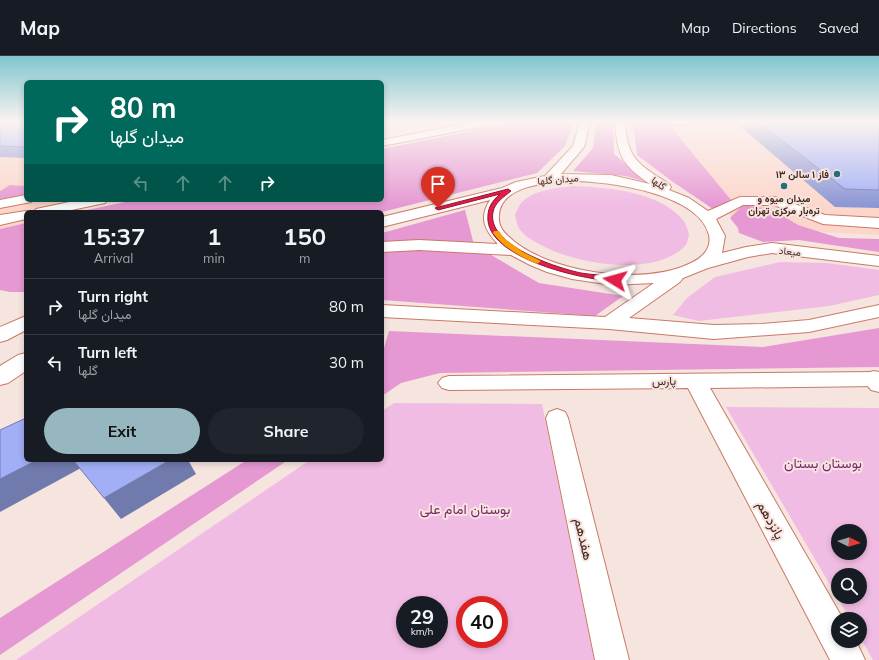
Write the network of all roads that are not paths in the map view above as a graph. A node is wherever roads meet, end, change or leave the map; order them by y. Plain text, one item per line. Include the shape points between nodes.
1 (575, 150) edge
2 (624, 150) edge
3 (550, 178) junction
4 (508, 191) junction
5 (24, 199) edge
6 (683, 201) junction
7 (90, 202) edge
8 (0, 204) edge
9 (51, 210) edge
10 (24, 215) edge
11 (707, 218) junction
12 (0, 220) edge
13 (384, 222) edge
14 (879, 223) edge
15 (384, 247) edge
16 (515, 250) junction
17 (879, 261) edge
18 (703, 264) junction
19 (680, 274) junction
20 (384, 311) edge
21 (879, 311) edge
22 (24, 323) edge
23 (609, 323) junction
24 (0, 334) edge
25 (24, 361) edge
26 (0, 378) edge
27 (695, 381) junction
28 (877, 381) edge
29 (449, 383) dead end
30 (557, 418) dead end
31 (612, 660) edge
32 (848, 660) edge

1 - 3 street
2 - 6 street, گلها via 643,172
3 - 4 street, میدان گلها
3 - 6 street, میدان گلها via 587,177 618,180 663,192
4 - 13 street
4 - 16 street, میدان گلها via 496,200 490,212 492,225 502,240
5 - 8 street
6 - 11 street, میدان گلها
7 - 9 street
10 - 12 street
11 - 14 street via 740,201 776,201 823,219
11 - 18 street, میدان گلها via 714,227 718,240 715,253
15 - 16 street via 419,245
16 - 19 street, میدان گلها via 547,266 579,275 629,280
17 - 18 street, میعاد via 772,248
18 - 19 street, میدان گلها
19 - 23 street
20 - 23 street
21 - 23 street via 810,326 762,330 714,332
22 - 24 street
25 - 26 street
27 - 28 street, پارس
27 - 29 street, پارس
27 - 32 street, پانزدهم
30 - 31 street, هفدهم

